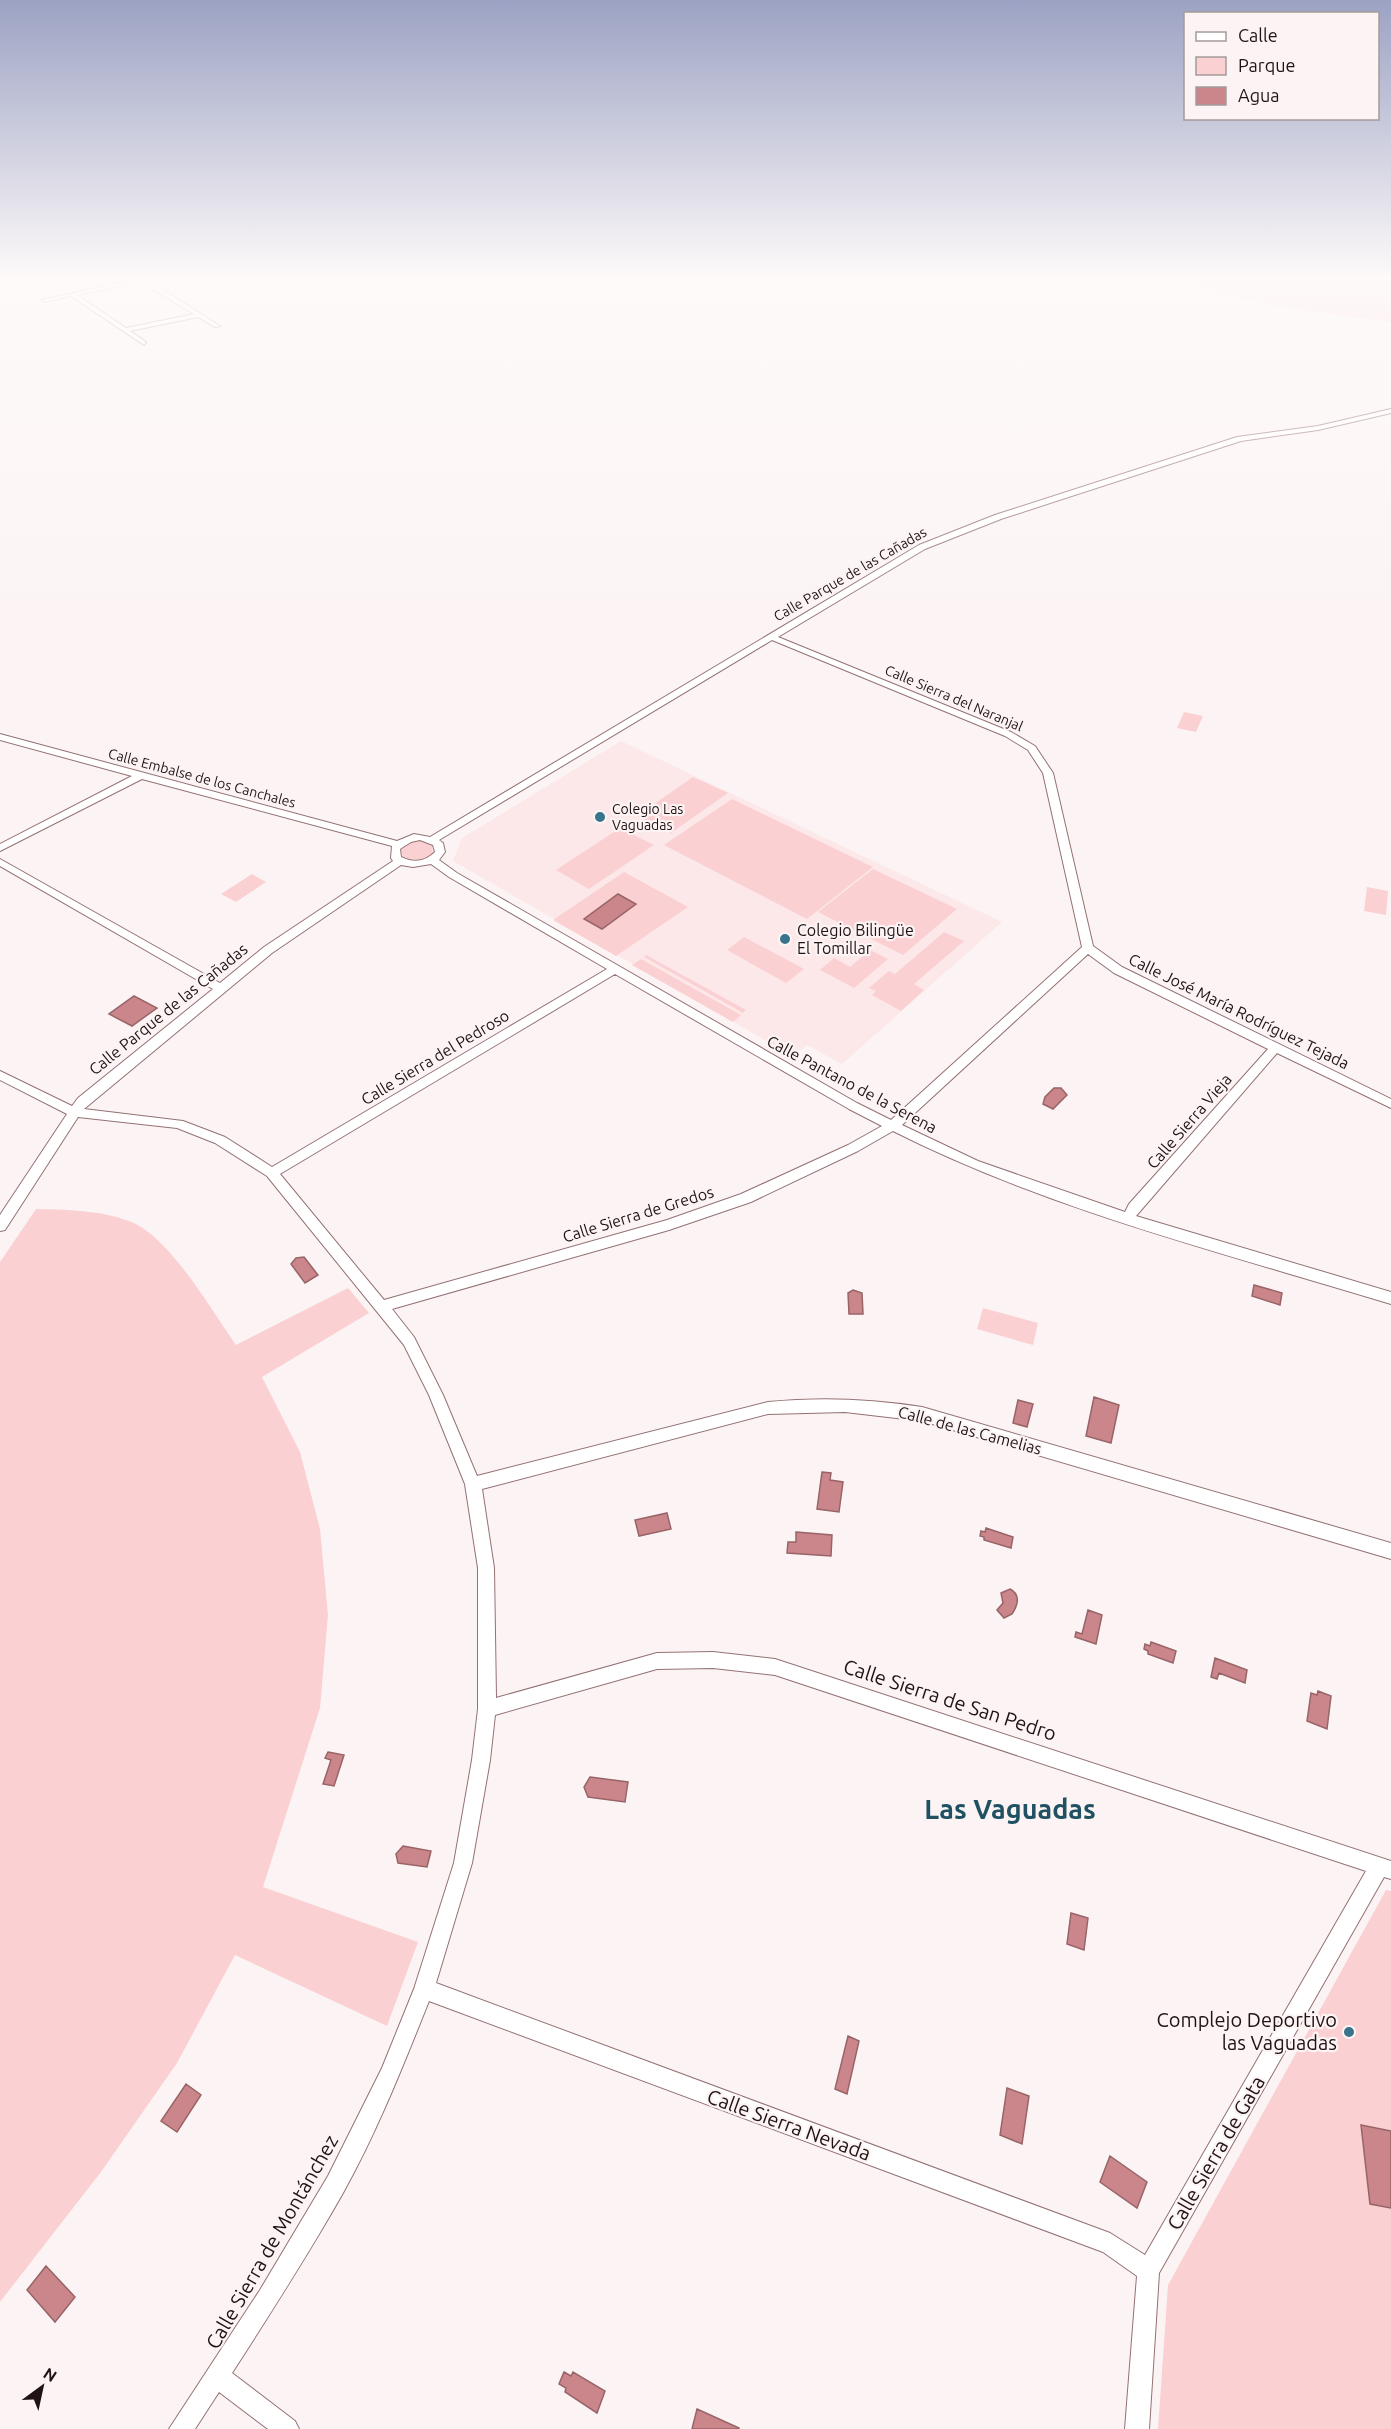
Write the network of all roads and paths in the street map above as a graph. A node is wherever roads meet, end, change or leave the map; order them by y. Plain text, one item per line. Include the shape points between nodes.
1 (1391, 411) edge
2 (771, 637) junction
3 (0, 737) edge
4 (140, 776) junction
5 (434, 839) junction
6 (398, 844) junction
7 (0, 848) edge
8 (432, 860) junction
9 (400, 861) junction
10 (0, 862) edge
11 (1088, 948) junction
12 (615, 969) junction
13 (220, 988) junction
14 (1276, 1047) junction
15 (0, 1075) edge
16 (1391, 1104) edge
17 (74, 1112) junction
18 (892, 1126) junction
19 (272, 1173) junction
20 (7, 1205) edge
21 (1128, 1219) junction
22 (0, 1226) edge
23 (1390, 1295) edge
24 (383, 1306) junction
25 (473, 1484) junction
26 (1391, 1551) edge
27 (487, 1709) junction
28 (1385, 1868) edge
29 (424, 1989) junction
30 (1148, 2271) junction
31 (218, 2377) junction
32 (181, 2429) edge
33 (286, 2429) edge
34 (1137, 2429) edge

1 - 2 street, Calle Parque de las Cañadas via 1318,428 1240,439 998,517 922,548
2 - 5 street, Calle Parque de las Cañadas
2 - 11 street, Calle Sierra del Naranjal via 1008,734 1032,748 1048,773
3 - 4 street, Calle Embalse de los Canchales
4 - 6 street, Calle Embalse de los Canchales
4 - 7 street
5 - 6 street via 415,837
5 - 8 street via 441,852
6 - 9 street via 394,853
8 - 9 street via 419,864
8 - 12 street, Calle Pantano de la Serena
9 - 13 street, Calle Parque de las Cañadas via 268,950
10 - 13 street
11 - 14 street, Calle José María Rodríguez Tejada via 1118,970
11 - 18 street
12 - 18 street, Calle Pantano de la Serena
12 - 19 street, Calle Sierra del Pedroso
13 - 17 street, Calle Parque de las Cañadas
14 - 16 street, Calle José María Rodríguez Tejada
14 - 21 street, Calle Sierra Vieja
15 - 17 street, Calle Sierra de Montánchez
17 - 19 street, Calle Sierra de Montánchez via 178,1124 220,1140
17 - 20 street, Calle Parque de las Cañadas
18 - 21 street, Calle Pantano de la Serena via 973,1164
18 - 24 street, Calle Sierra de Gredos via 746,1198 669,1225
19 - 24 street, Calle Sierra de Montánchez
20 - 22 street, Calle Parque de las Cañadas
21 - 23 street, Calle Pantano de la Serena
24 - 25 street, Calle Sierra de Montánchez via 409,1341
25 - 26 street, Calle de las Camelias via 768,1408 810,1403 880,1407 922,1414
25 - 27 street, Calle Sierra de Montánchez via 486,1568
27 - 28 street, Calle Sierra de San Pedro via 657,1661 713,1660 775,1667
27 - 29 street, Calle Sierra de Montánchez via 464,1863
28 - 30 street, Calle Sierra de Gata
29 - 30 street, Calle Sierra Nevada via 1110,2244
29 - 31 street, Calle Sierra de Montánchez via 389,2075 336,2184
30 - 34 street, Calle Sierra de Gata
31 - 32 street, Calle Sierra de Montánchez
31 - 33 street

